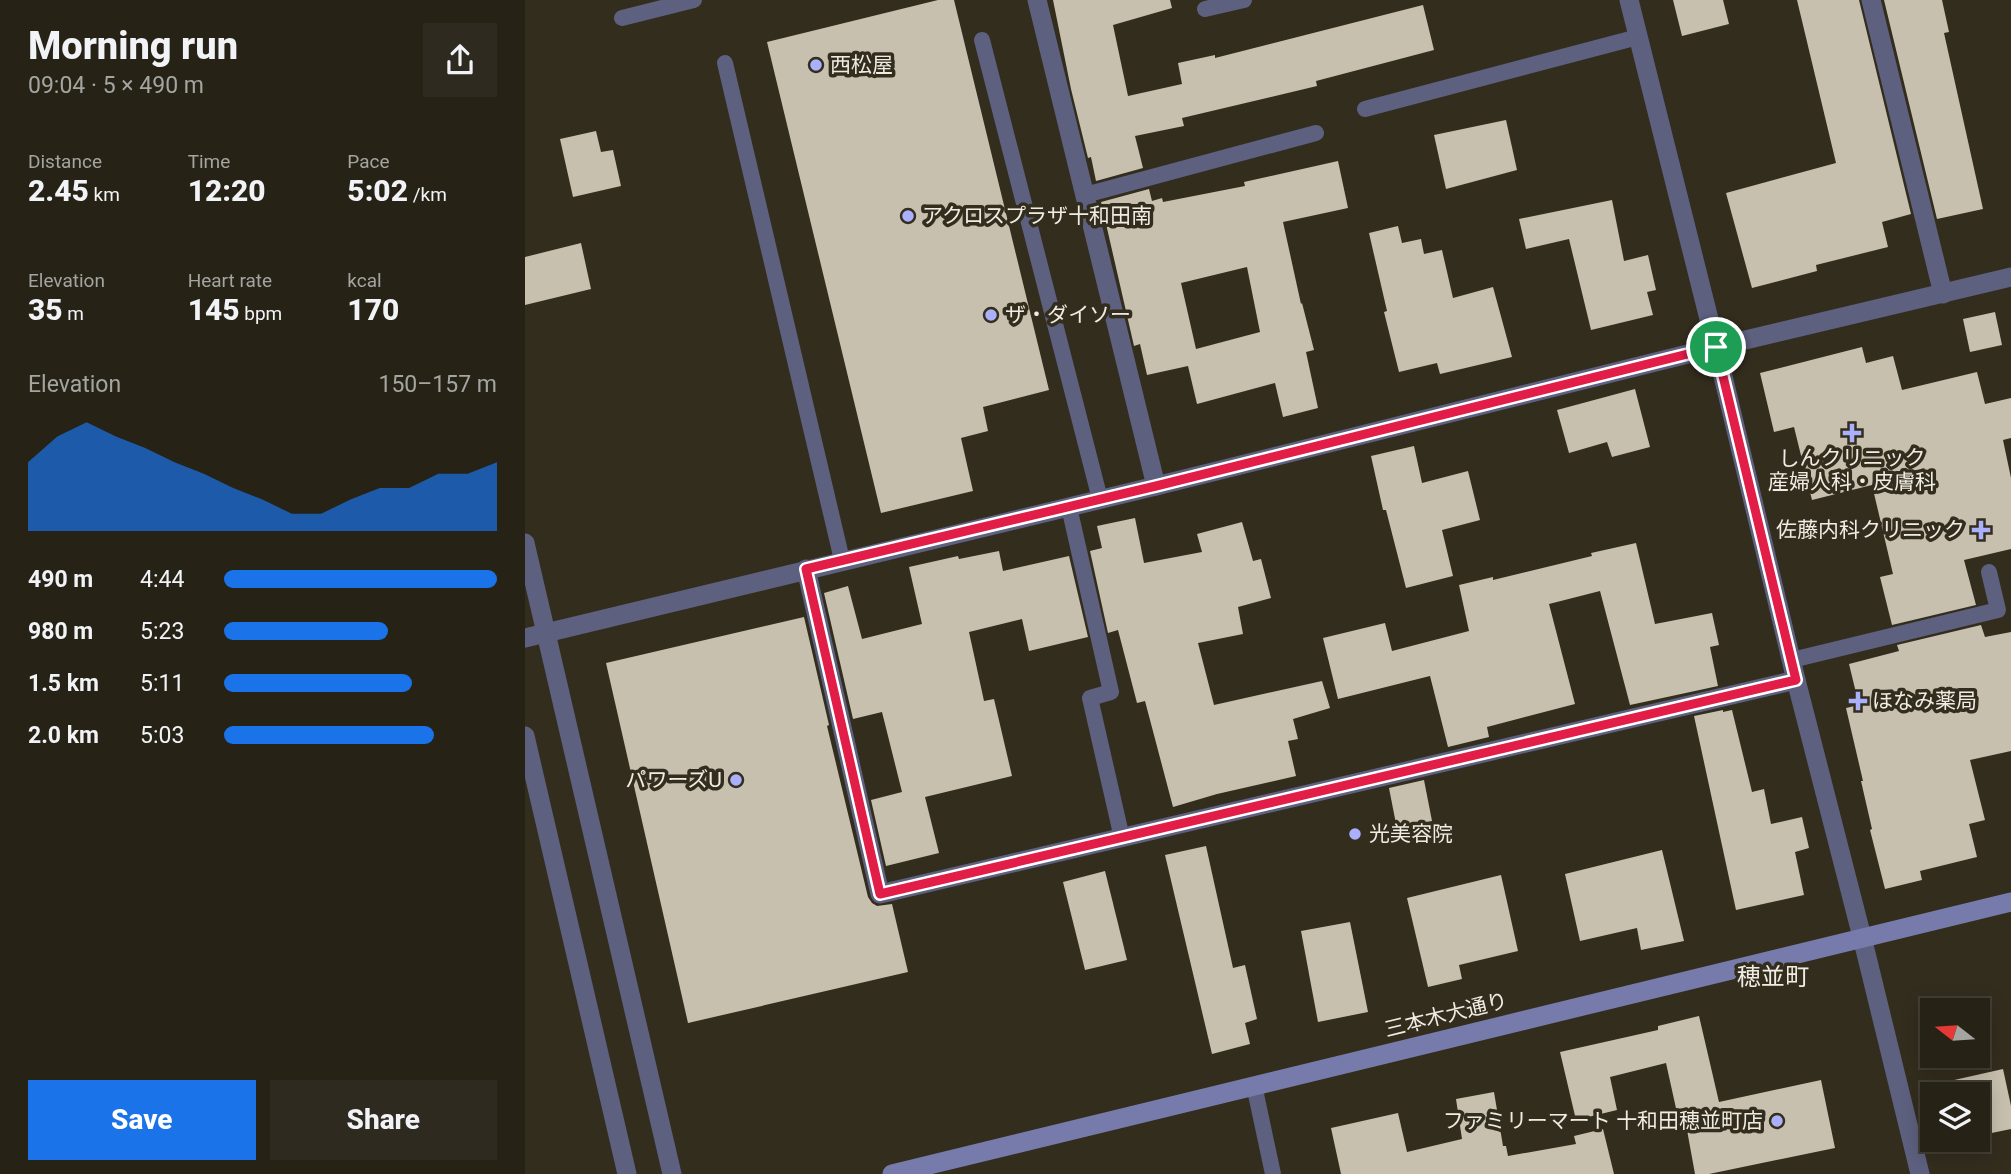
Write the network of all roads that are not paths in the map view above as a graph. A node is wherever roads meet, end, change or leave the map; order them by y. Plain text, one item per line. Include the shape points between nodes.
1 (694, 0) edge
2 (1037, 0) edge
3 (1244, 0) edge
4 (1629, 0) edge
5 (1871, 0) edge
6 (1205, 9) dead end
7 (622, 18) dead end
8 (1638, 37) junction
9 (982, 40) dead end
10 (725, 64) dead end
11 (1365, 109) dead end
12 (1316, 133) dead end
13 (1085, 195) junction
14 (2011, 277) edge
15 (1943, 294) junction
16 (1716, 347) junction
17 (1156, 486) junction
18 (1100, 499) junction
19 (1069, 507) junction
20 (525, 542) edge
21 (842, 561) junction
22 (806, 569) junction
23 (1989, 572) dead end
24 (547, 632) junction
25 (525, 638) edge
26 (1792, 660) junction
27 (1796, 680) junction
28 (525, 736) edge
29 (1122, 838) junction
30 (2011, 902) edge
31 (1862, 937) junction
32 (1254, 1085) junction
33 (627, 1174) edge
34 (672, 1174) edge
35 (892, 1174) edge
36 (1273, 1174) edge
37 (1920, 1174) edge

1 - 7 lane
2 - 13 street
3 - 6 lane
4 - 8 street
5 - 15 street
8 - 11 lane
8 - 16 street
9 - 18 lane
10 - 21 lane
12 - 13 lane
13 - 17 street
14 - 15 street
15 - 16 street
16 - 17 street
16 - 26 street
17 - 18 street
18 - 19 street
19 - 21 street
19 - 29 lane via 1111,692 1090,698
20 - 24 street
21 - 22 street
22 - 24 street
22 - 29 street via 880,894
23 - 26 lane via 1998,610
24 - 25 street
24 - 34 street
26 - 27 street
27 - 29 street
27 - 31 street
28 - 33 street
30 - 31 main road, 三本木大通り
31 - 32 main road, 三本木大通り
31 - 37 street
32 - 35 main road, 三本木大通り
32 - 36 lane

